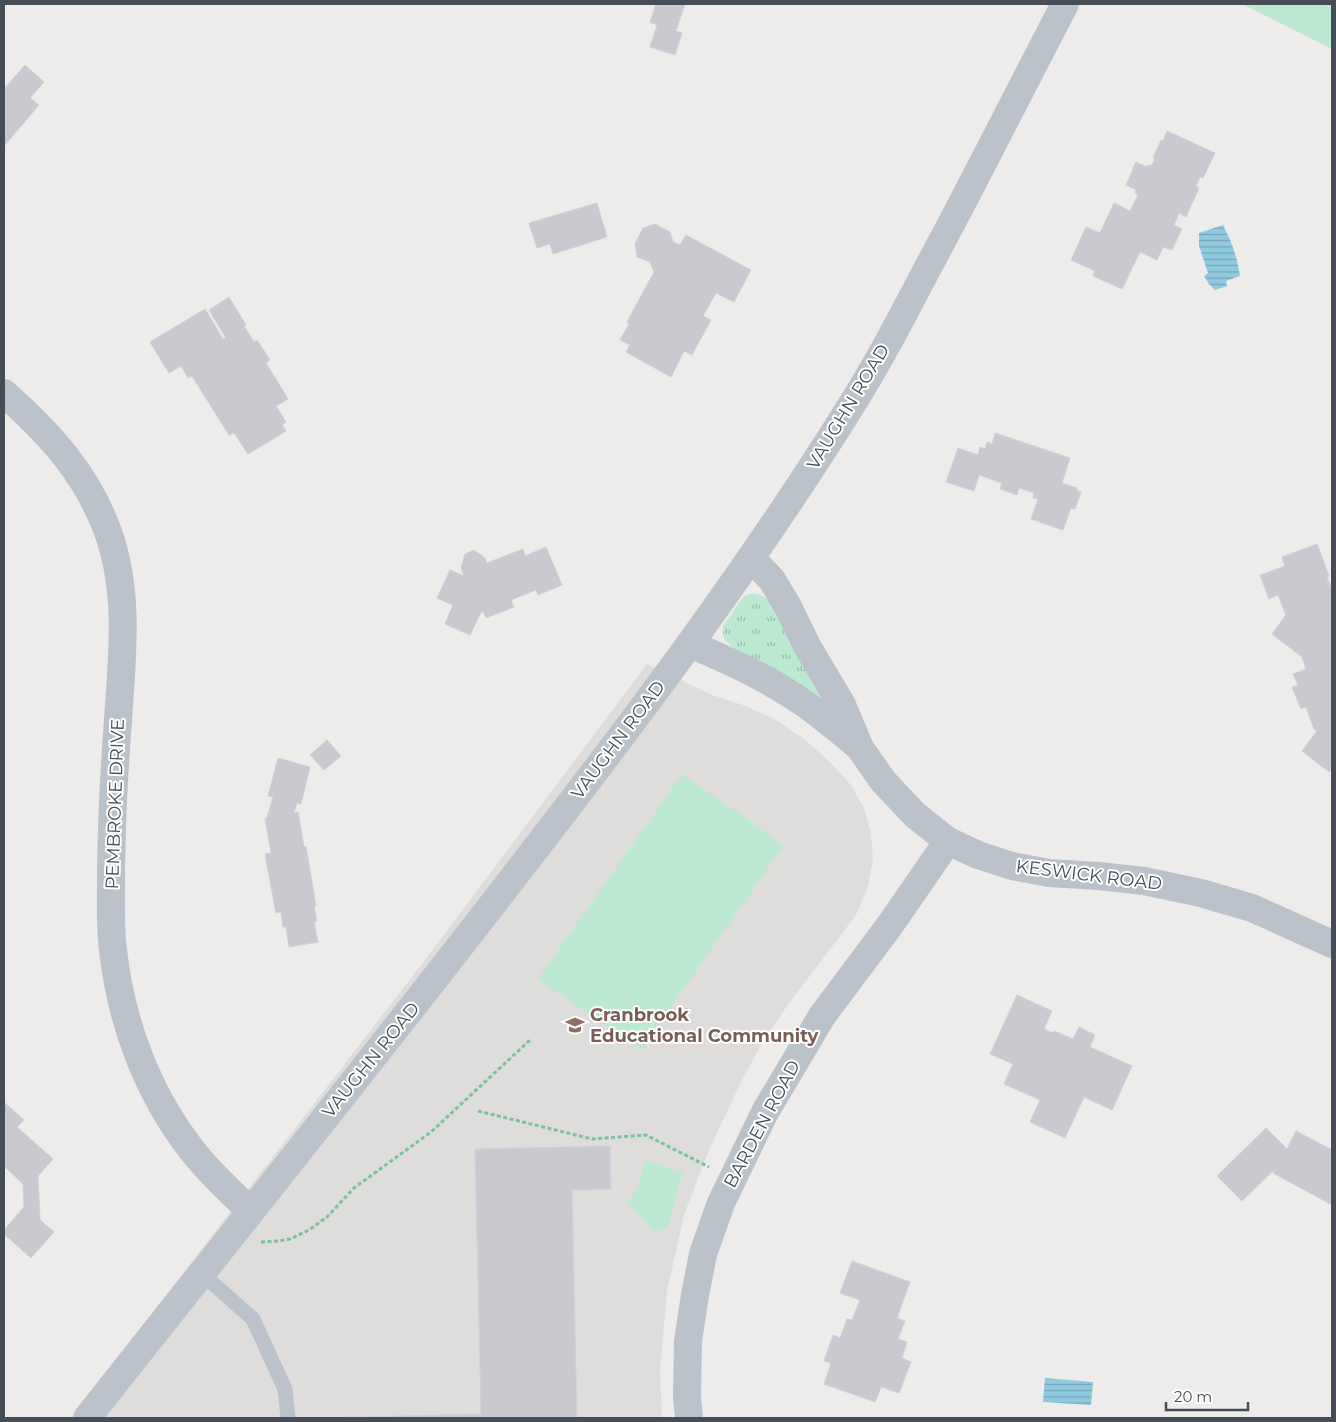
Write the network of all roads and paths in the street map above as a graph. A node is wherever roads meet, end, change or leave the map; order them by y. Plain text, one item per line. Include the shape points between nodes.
1 (1065, 4) edge
2 (4, 393) edge
3 (751, 558) junction
4 (690, 644) junction
5 (860, 748) junction
6 (948, 841) junction
7 (1332, 944) edge
8 (530, 1040) dead end
9 (478, 1111) dead end
10 (732, 1178) junction
11 (250, 1211) junction
12 (232, 1235) junction
13 (202, 1274) junction
14 (87, 1418) edge
15 (288, 1418) edge
16 (689, 1418) edge

1 - 3 street, VAUGHN ROAD via 882,352 837,429
2 - 11 street, PEMBROKE DRIVE via 75,467 94,500 118,567 123,629 110,906 112,950 134,1046 151,1086 191,1149 218,1181
3 - 4 street, VAUGHN ROAD
3 - 5 street, KESWICK ROAD via 772,580 788,607 842,705
4 - 5 street via 794,696
4 - 11 street, VAUGHN ROAD via 438,975
5 - 6 street, KESWICK ROAD via 883,781 916,815
6 - 7 street, KESWICK ROAD via 1012,866 1049,873 1144,881 1201,893 1252,908
6 - 10 street, BARDEN ROAD via 822,1016 765,1112
8 - 12 path via 431,1132 354,1188 327,1217 309,1230 278,1241 256,1241
9 - 10 path via 592,1139 646,1136
10 - 16 street, BARDEN ROAD via 703,1254 695,1295 688,1341
11 - 12 street, VAUGHN ROAD
12 - 13 street, VAUGHN ROAD
13 - 14 street, VAUGHN ROAD
13 - 15 lane via 253,1319 285,1390

